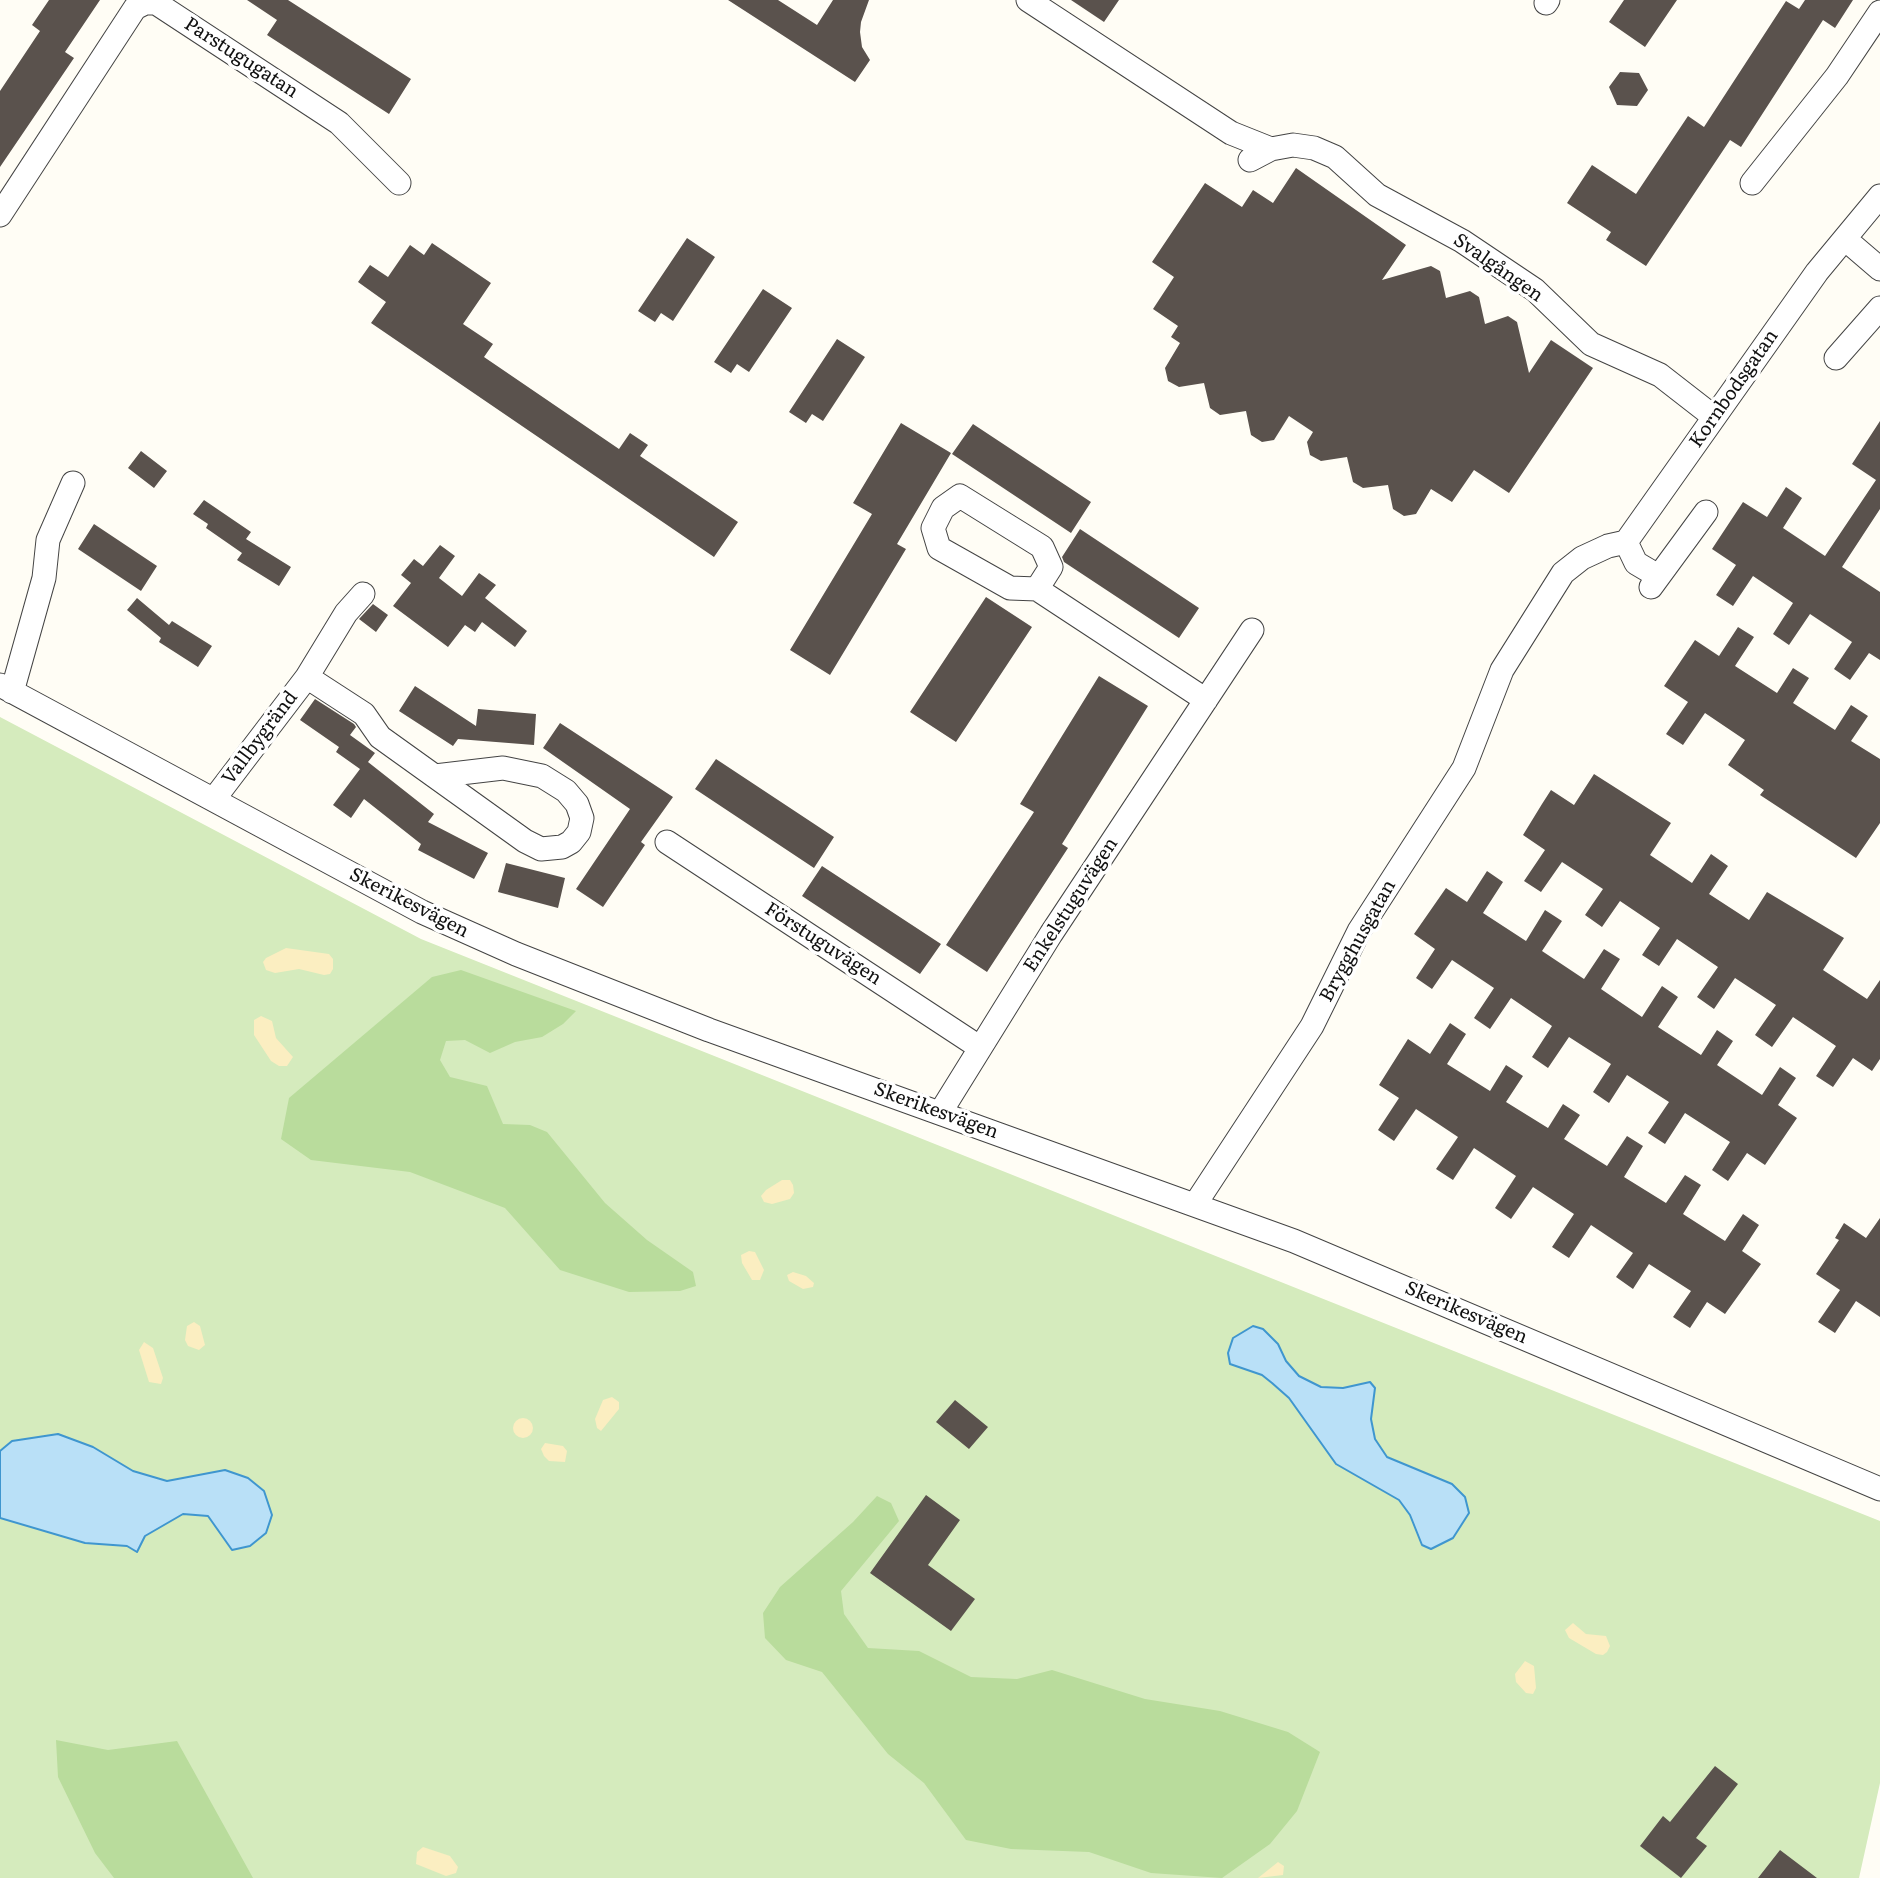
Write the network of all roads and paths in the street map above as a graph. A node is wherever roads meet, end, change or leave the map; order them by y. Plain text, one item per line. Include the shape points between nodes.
1 (1028, 0) edge
2 (1880, 12) edge
3 (1271, 149) junction
4 (1250, 160) dead end
5 (399, 183) dead end
6 (1752, 183) dead end
7 (1880, 196) edge
8 (0, 215) edge
9 (1845, 239) junction
10 (1880, 269) edge
11 (1880, 309) edge
12 (1836, 358) dead end
13 (1714, 417) junction
14 (73, 483) dead end
15 (1706, 512) dead end
16 (1626, 542) junction
17 (1037, 589) junction
18 (363, 594) dead end
19 (1252, 630) dead end
20 (307, 677) junction
21 (6, 689) edge
22 (1206, 700) junction
23 (435, 776) junction
24 (214, 799) junction
25 (667, 842) dead end
26 (979, 1047) junction
27 (940, 1113) junction
28 (1196, 1203) junction
29 (1880, 1489) edge

1 - 3 street, Svalgången via 1231,133
2 - 6 street via 1837,76
3 - 4 street, Svalgången
3 - 13 street, Svalgången via 1293,145 1335,158 1377,195 1462,241 1535,290 1591,344 1660,374
5 - 8 street, Parstugugatan via 339,124 156,2 145,2 135,8
7 - 9 street, Kornbodsgatan
9 - 10 street
9 - 13 street, Kornbodsgatan
11 - 12 street
13 - 16 street, Kornbodsgatan
14 - 21 street, Skerikesvägen via 48,540 44,578
15 - 16 street via 1655,581 1636,563
16 - 28 street, Brygghusgatan via 1583,558 1563,573 1502,670 1464,768 1359,931 1312,1026
17 - 17 street via 1010,588 939,548 933,528 943,508 960,496 1042,547 1051,567
17 - 22 street
18 - 20 street, Vallbygränd
19 - 22 street, Enkelstuguvägen
20 - 23 street, Vallbygränd via 364,714 380,737
20 - 24 street, Vallbygränd
21 - 24 street, Skerikesvägen
22 - 26 street, Enkelstuguvägen
23 - 23 street, Vallbygränd via 541,849 562,847 579,832 582,818 577,804 542,776 503,768
24 - 27 street, Skerikesvägen via 422,912 516,954
25 - 26 street, Förstuguvägen
26 - 27 street, Enkelstuguvägen
27 - 28 street, Skerikesvägen
28 - 29 street, Skerikesvägen

